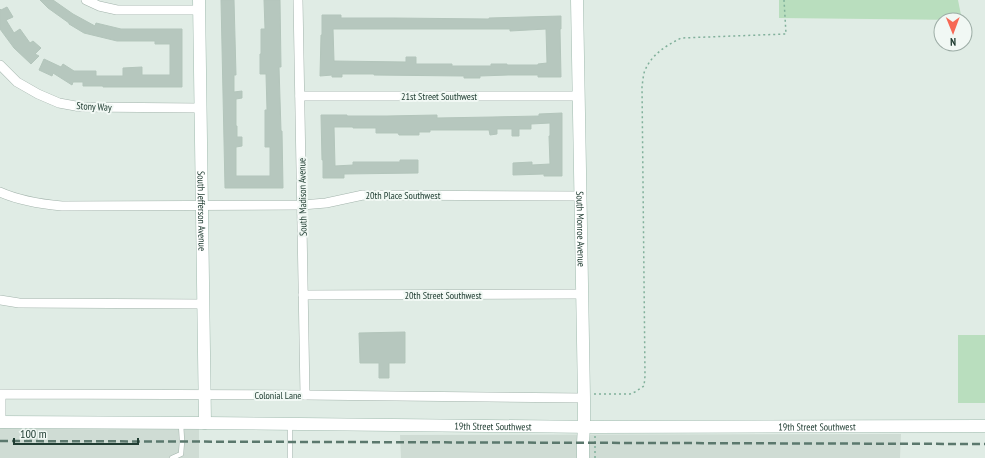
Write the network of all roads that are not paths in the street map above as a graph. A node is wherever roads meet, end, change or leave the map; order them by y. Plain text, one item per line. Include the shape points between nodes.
1 (86, 0) edge
2 (298, 0) edge
3 (577, 0) edge
4 (199, 5) edge
5 (0, 65) edge
6 (300, 96) junction
7 (579, 96) junction
8 (200, 108) junction
9 (0, 192) edge
10 (581, 196) junction
11 (302, 205) junction
12 (202, 206) junction
13 (583, 294) junction
14 (303, 295) junction
15 (0, 300) edge
16 (204, 304) junction
17 (205, 395) junction
18 (305, 395) junction
19 (589, 396) junction
20 (0, 422) edge
21 (181, 423) junction
22 (206, 423) junction
23 (290, 424) junction
24 (584, 426) junction
25 (985, 426) edge
26 (172, 458) edge
27 (290, 458) edge
28 (583, 458) edge

1 - 4 street via 117,10
2 - 6 street, South Madison Avenue
3 - 7 main road, South Monroe Avenue
4 - 8 main road, South Jefferson Avenue
5 - 8 street, Stony Way via 17,82 59,103 81,107
6 - 7 street, 21st Street Southwest
6 - 11 street, South Madison Avenue
7 - 10 main road, South Monroe Avenue
8 - 12 main road, South Jefferson Avenue
9 - 12 street, 20th Place Southwest via 35,203 62,206
10 - 11 street, 20th Place Southwest via 363,195
10 - 13 main road, South Monroe Avenue
11 - 12 street, 20th Place Southwest
11 - 14 street, South Madison Avenue
12 - 16 main road, South Jefferson Avenue
13 - 14 street, 20th Street Southwest
13 - 19 main road, South Monroe Avenue
14 - 18 street, South Madison Avenue
15 - 16 street via 19,303
16 - 17 main road, South Jefferson Avenue
17 - 18 street, Colonial Lane
17 - 20 street, Colonial Lane via 1,394
17 - 22 main road, South Jefferson Avenue
18 - 19 street, Colonial Lane
19 - 24 main road, South Monroe Avenue
20 - 21 main road, 19th Street Southwest
21 - 22 main road, 19th Street Southwest
21 - 26 lane via 181,454
22 - 23 main road, 19th Street Southwest
23 - 24 main road, 19th Street Southwest
23 - 27 lane
24 - 25 main road, 19th Street Southwest
24 - 28 main road, South Monroe Avenue

